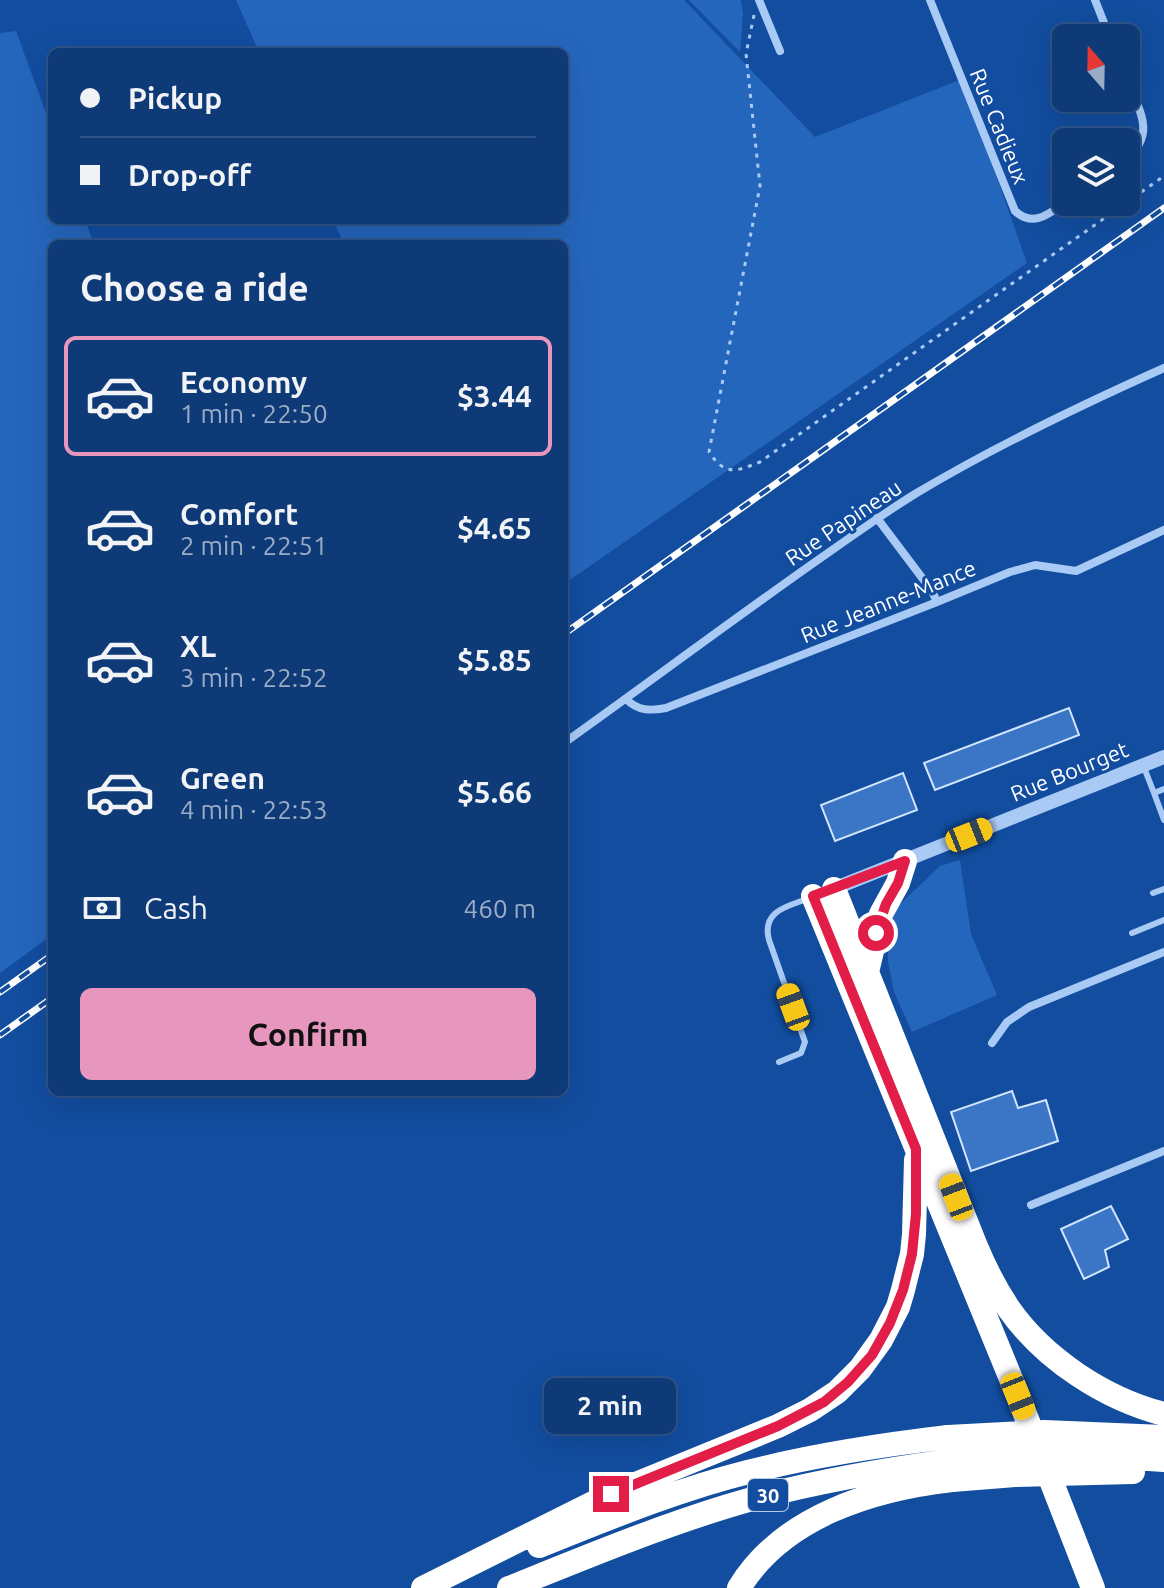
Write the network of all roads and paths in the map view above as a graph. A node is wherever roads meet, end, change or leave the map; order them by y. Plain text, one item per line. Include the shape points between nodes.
1 (759, 0) edge
2 (930, 0) edge
3 (1095, 0) edge
4 (754, 14) dead end
5 (1104, 24) edge
6 (780, 51) dead end
7 (1140, 112) edge
8 (1140, 144) edge
9 (1164, 176) edge
10 (1052, 212) edge
11 (1164, 368) edge
12 (877, 518) junction
13 (1164, 530) edge
14 (937, 602) junction
15 (626, 699) junction
16 (568, 740) edge
17 (1164, 757) edge
18 (1143, 765) junction
19 (1164, 789) edge
20 (1154, 793) junction
21 (1164, 820) edge
22 (905, 861) junction
23 (1164, 889) edge
24 (823, 892) junction
25 (1153, 893) dead end
26 (1164, 920) edge
27 (1132, 933) dead end
28 (1164, 952) edge
29 (867, 972) junction
30 (992, 1043) dead end
31 (779, 1062) dead end
32 (916, 1149) junction
33 (1164, 1151) edge
34 (1031, 1205) dead end
35 (1164, 1414) edge
36 (1164, 1437) edge
37 (950, 1459) junction
38 (1164, 1460) edge
39 (1164, 1471) edge
40 (423, 1588) edge
41 (433, 1588) edge
42 (509, 1588) edge
43 (739, 1588) edge
44 (1093, 1588) edge

1 - 6 street
2 - 10 street, Rue Cadieux via 1015,211 1032,220
3 - 5 street
4 - 9 path via 746,54 760,186 709,452 718,466 736,472 760,462
7 - 8 street via 1144,129
11 - 12 street, Rue Papineau via 998,448
12 - 14 street
12 - 15 street, Rue Papineau
13 - 14 street, Rue Jeanne-Mance via 1076,571 1024,567
14 - 15 street, Rue Jeanne-Mance via 666,708 644,710
15 - 16 street, Rue Papineau
17 - 18 street, Rue Bourget
18 - 20 lane
18 - 22 street, Rue Bourget
19 - 20 lane
20 - 21 lane
22 - 24 street, Rue Bourget
22 - 29 highway via 881,914
23 - 25 lane
24 - 29 highway
24 - 31 lane via 777,911 767,925 805,1042 799,1055
24 - 32 highway
26 - 27 lane
28 - 30 street via 1029,1007 1007,1022
29 - 35 highway via 1001,1296 1019,1322 1062,1361 1112,1395
32 - 40 highway via 912,1254 898,1307 881,1340 837,1392 778,1426 611,1494
32 - 44 highway
33 - 34 street
36 - 37 highway, 30, bridge via 1055,1432
37 - 38 highway, 30, bridge via 1061,1455
37 - 39 highway, bridge via 1015,1475
37 - 41 highway, 30 via 841,1451 723,1479
37 - 42 highway, 30 via 729,1506
37 - 43 highway via 832,1510 783,1540

